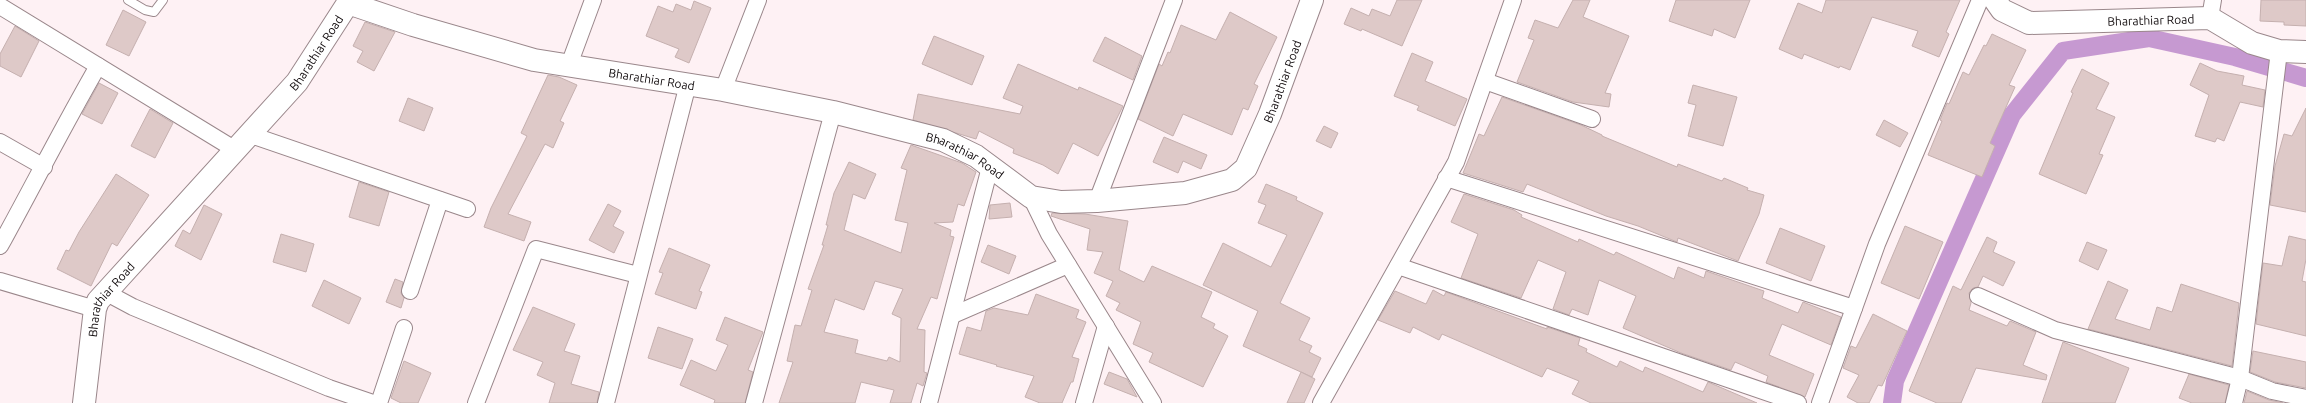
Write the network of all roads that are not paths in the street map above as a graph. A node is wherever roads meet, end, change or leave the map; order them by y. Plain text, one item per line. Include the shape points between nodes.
1 (128, 0) edge
2 (163, 0) edge
3 (593, 0) edge
4 (758, 0) edge
5 (1174, 0) edge
6 (1312, 0) edge
7 (1513, 0) edge
8 (1980, 0) edge
9 (1995, 0) edge
10 (347, 2) edge
11 (0, 6) edge
12 (2211, 9) edge
13 (2279, 52) junction
14 (2306, 52) edge
15 (569, 65) junction
16 (98, 66) junction
17 (1485, 81) junction
18 (688, 84) junction
19 (723, 90) junction
20 (833, 112) junction
21 (1592, 119) dead end
22 (0, 142) edge
23 (241, 142) junction
24 (44, 167) junction
25 (990, 167) junction
26 (1446, 178) junction
27 (1031, 197) junction
28 (440, 200) junction
29 (1097, 201) junction
30 (467, 209) dead end
31 (0, 246) edge
32 (1068, 266) junction
33 (1398, 266) junction
34 (638, 275) junction
35 (0, 281) edge
36 (410, 291) dead end
37 (1978, 296) dead end
38 (100, 300) junction
39 (1854, 308) junction
40 (953, 315) junction
41 (1106, 326) junction
42 (404, 328) dead end
43 (2240, 378) junction
44 (2306, 398) edge
45 (84, 403) edge
46 (373, 403) edge
47 (379, 403) edge
48 (476, 403) edge
49 (606, 403) edge
50 (754, 403) edge
51 (929, 403) edge
52 (1084, 403) edge
53 (1154, 403) edge
54 (1321, 403) edge
55 (1798, 403) edge
56 (1820, 403) edge
57 (2234, 403) edge

1 - 2 lane via 154,12
3 - 15 street
4 - 19 street
5 - 29 street
6 - 29 main road, Bharathiar Road via 1267,121 1246,168 1232,180 1185,193
7 - 17 street
8 - 39 street via 1877,244
9 - 12 main road, Bharathiar Road via 2002,10 2029,23
10 - 15 main road, Bharathiar Road via 413,25 527,58
10 - 23 main road, Bharathiar Road via 297,82
11 - 16 street
12 - 13 main road, Bharathiar Road via 2252,43
13 - 14 main road, Bharathiar Road
13 - 43 street
15 - 18 main road, Bharathiar Road
16 - 23 street
16 - 24 street via 67,119
17 - 21 street
17 - 26 street via 1456,162
18 - 19 main road, Bharathiar Road
18 - 34 street
19 - 20 main road, Bharathiar Road
20 - 25 main road, Bharathiar Road via 943,140 976,156
20 - 50 street
22 - 24 street
23 - 28 street
23 - 38 main road, Bharathiar Road
24 - 31 street
25 - 27 main road, Bharathiar Road
25 - 40 street
26 - 33 street
26 - 39 street
27 - 29 main road, Bharathiar Road via 1061,202
27 - 32 street
28 - 30 street
28 - 36 street
32 - 40 street
32 - 41 street
33 - 54 street
33 - 55 street
34 - 48 street via 536,249
34 - 49 street
35 - 38 street
37 - 43 street via 2055,330
38 - 45 main road, Bharathiar Road
38 - 46 street via 140,310 329,388
39 - 56 street
40 - 51 street
41 - 52 street
41 - 53 street
42 - 47 street
43 - 44 street via 2272,392
43 - 57 street

